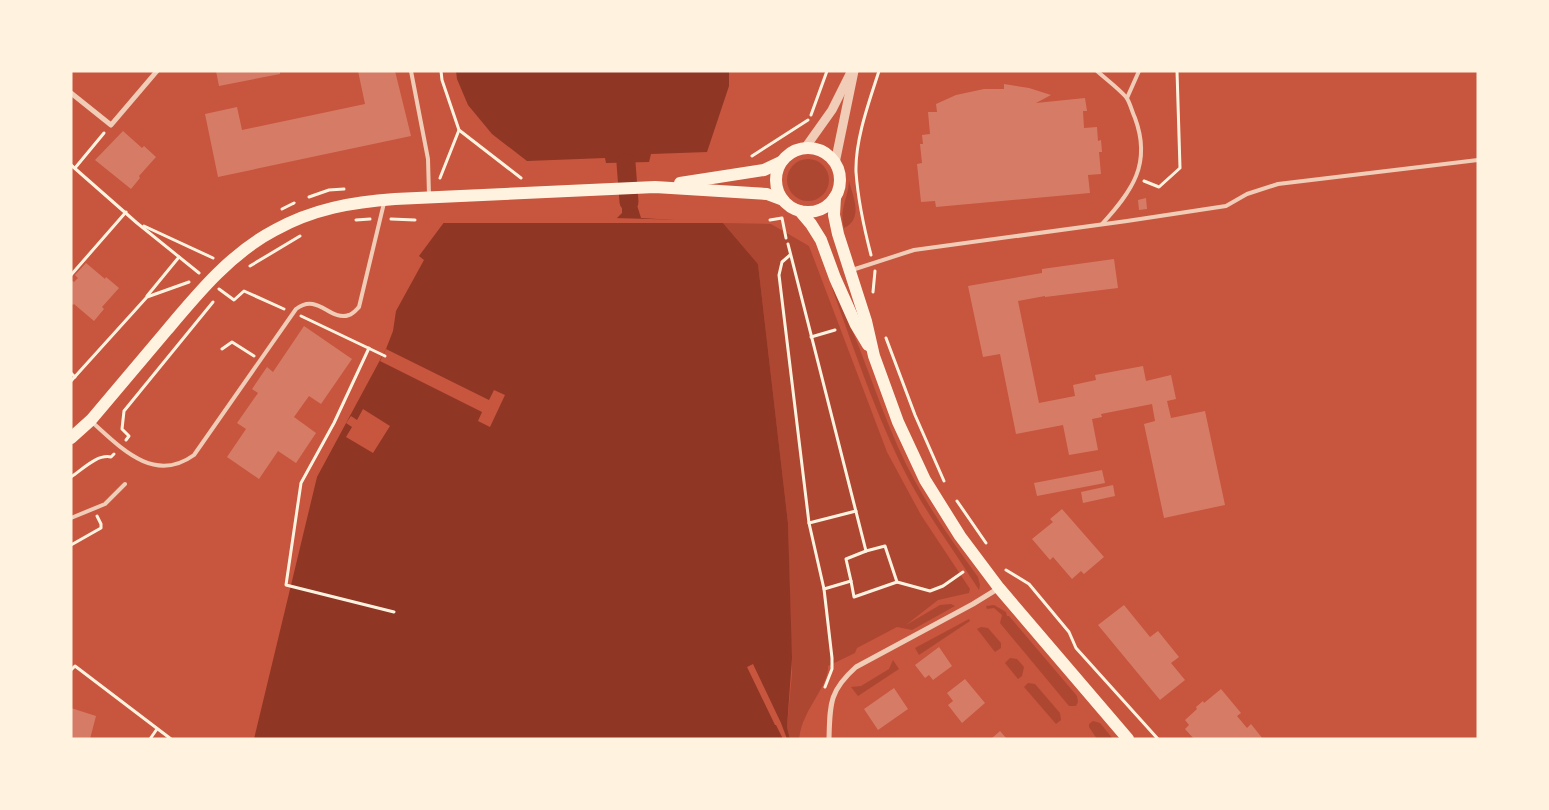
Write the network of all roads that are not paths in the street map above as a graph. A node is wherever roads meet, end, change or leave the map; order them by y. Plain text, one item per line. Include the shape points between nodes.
1 (157, 71) edge
2 (411, 71) edge
3 (853, 71) edge
4 (1098, 71) edge
5 (1139, 71) edge
6 (71, 93) edge
7 (1127, 98) junction
8 (805, 148) junction
9 (1478, 160) edge
10 (781, 162) junction
11 (835, 163) junction
12 (655, 187) junction
13 (428, 197) junction
14 (835, 197) junction
15 (384, 200) junction
16 (783, 200) junction
17 (800, 211) junction
18 (1101, 225) junction
19 (850, 270) junction
20 (874, 356) junction
21 (91, 420) junction
22 (71, 438) edge
23 (125, 484) dead end
24 (71, 518) edge
25 (999, 588) junction
26 (829, 739) edge
27 (1128, 739) edge

1 - 6 street via 111,125
2 - 13 lane via 428,159
3 - 8 street via 832,110
3 - 11 street
4 - 7 lane
5 - 7 lane
7 - 18 lane via 1142,151 1136,178
8 - 10 main road via 792,152
8 - 11 main road via 818,150
9 - 18 lane via 1278,184 1247,194 1226,206
10 - 12 main road via 764,170
10 - 16 main road via 776,174 776,188
11 - 14 main road via 839,183
12 - 13 main road
12 - 16 main road via 767,194
13 - 15 main road
14 - 17 main road via 820,210
14 - 19 main road via 834,215
15 - 21 main road via 345,204 312,213 273,230 246,248 198,294
15 - 21 lane via 359,307 351,315 342,316 313,303 304,303 296,309 194,455 185,462 157,466 132,456
16 - 17 main road
17 - 20 main road via 821,240 852,318
18 - 19 lane via 914,250
19 - 20 main road
20 - 25 main road via 898,422 925,480 960,536
21 - 22 main road
23 - 24 lane via 105,504
25 - 26 street via 856,667 841,680 830,709
25 - 27 main road

